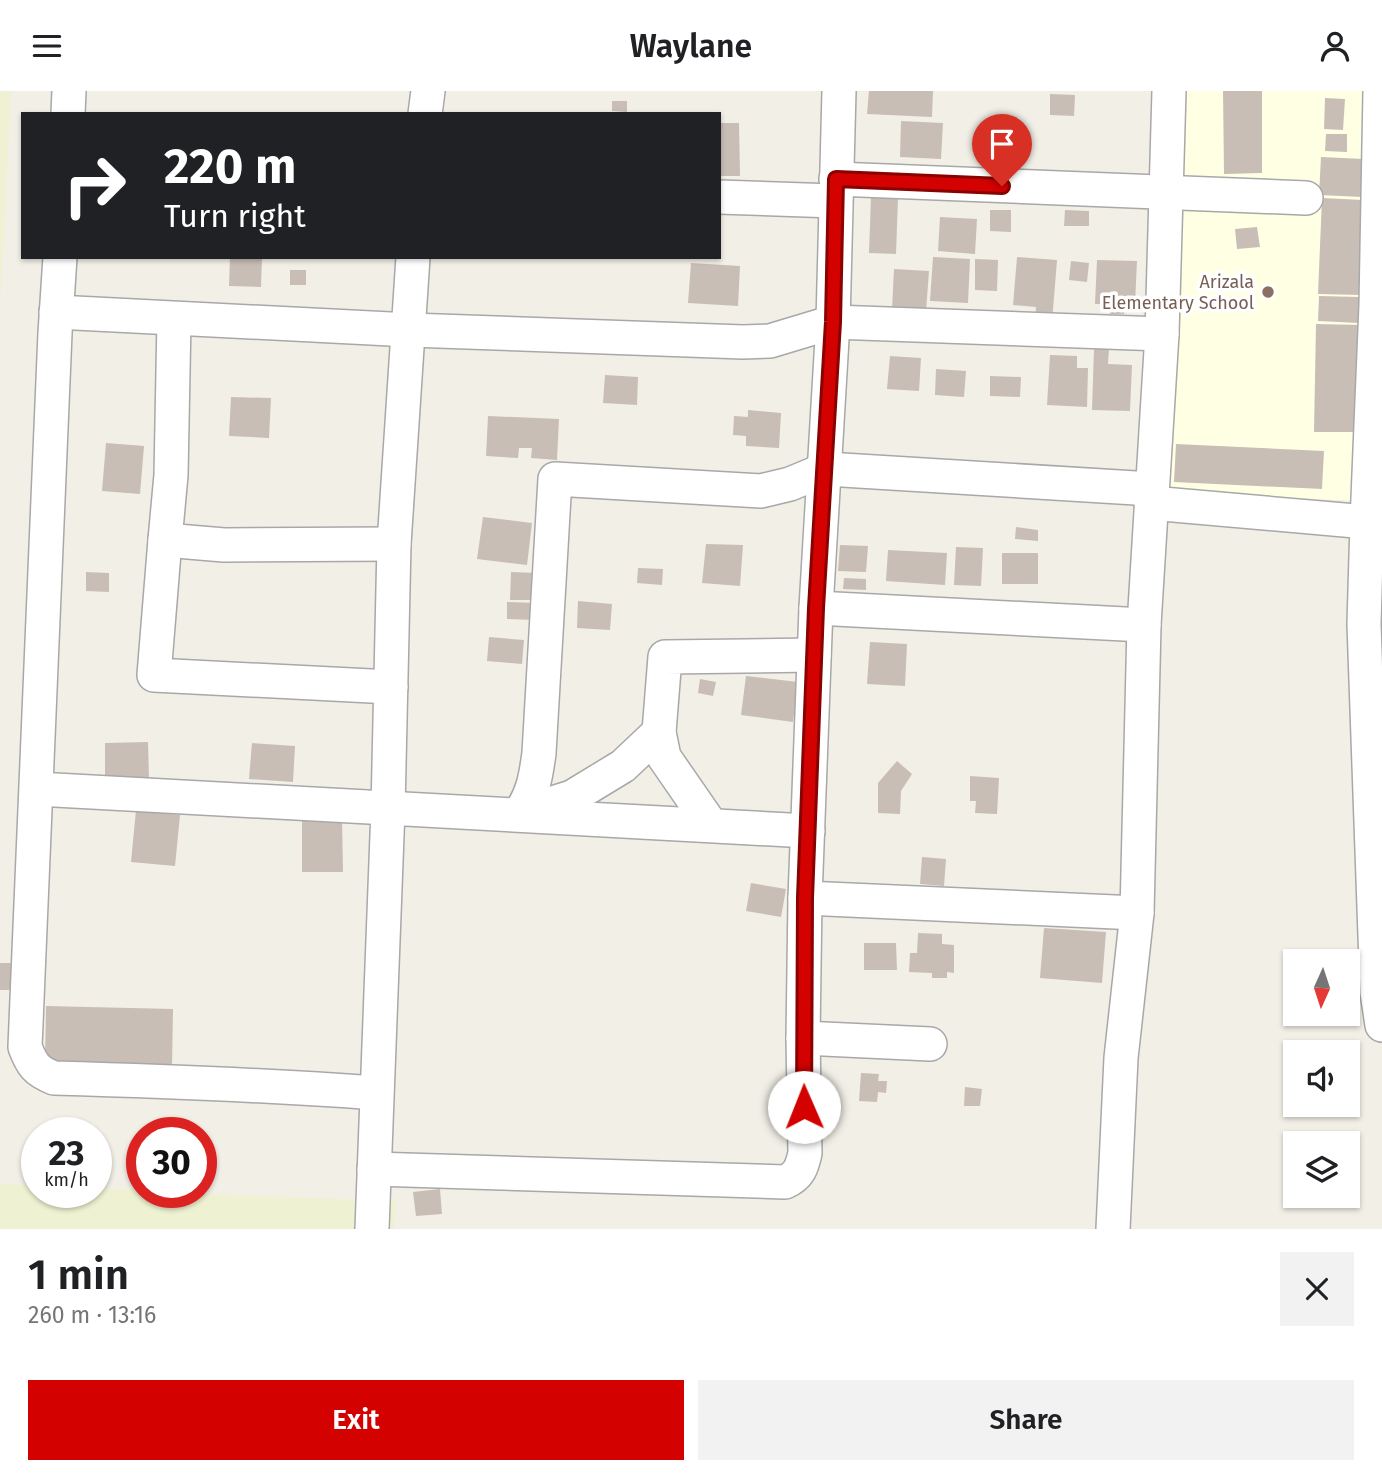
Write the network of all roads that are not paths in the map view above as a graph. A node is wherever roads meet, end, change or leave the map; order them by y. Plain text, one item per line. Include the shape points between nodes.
1 (69, 91) edge
2 (428, 91) edge
3 (839, 91) edge
4 (1169, 91) edge
5 (1380, 91) edge
6 (68, 112) edge
7 (425, 112) edge
8 (835, 190) junction
9 (1167, 192) junction
10 (721, 197) edge
11 (1306, 198) dead end
12 (60, 259) edge
13 (413, 259) edge
14 (56, 312) junction
15 (174, 319) junction
16 (833, 322) junction
17 (410, 330) junction
18 (1162, 334) junction
19 (826, 469) junction
20 (1152, 496) junction
21 (1375, 523) edge
22 (165, 540) junction
23 (394, 544) junction
24 (816, 608) junction
25 (1144, 625) junction
26 (814, 655) junction
27 (391, 687) junction
28 (659, 732) junction
29 (37, 789) junction
30 (388, 809) junction
31 (519, 814) junction
32 (711, 825) junction
33 (808, 831) junction
34 (805, 898) junction
35 (1137, 913) junction
36 (1382, 1024) edge
37 (803, 1038) junction
38 (930, 1044) dead end
39 (375, 1093) junction
40 (374, 1169) junction
41 (372, 1229) edge
42 (1113, 1229) edge

1 - 6 street
2 - 7 street
3 - 8 street
4 - 9 street
5 - 21 street
8 - 9 street
8 - 10 street
8 - 16 street
9 - 11 street
9 - 18 street
12 - 14 street
13 - 17 street
14 - 15 street
14 - 29 street
15 - 17 street
15 - 22 street
16 - 17 street via 770,341 751,342
16 - 18 street
16 - 19 street
17 - 23 street
18 - 20 street
19 - 20 street
19 - 24 street
19 - 31 street via 761,491 555,479 539,753 535,783
20 - 21 street
20 - 25 street
21 - 36 street via 1365,637 1377,992
22 - 23 street via 225,545
22 - 27 street via 154,675
23 - 27 street
24 - 25 street
24 - 26 street
25 - 35 street
26 - 28 street via 665,657
26 - 33 street
27 - 30 street
28 - 31 street via 623,766 572,797
28 - 32 street via 664,757
29 - 30 street
29 - 39 street via 25,1047 38,1072 54,1077
30 - 31 street
30 - 39 street
31 - 32 street
32 - 33 street
33 - 34 street
34 - 35 street
34 - 37 street
35 - 42 street via 1121,1058
37 - 38 street
37 - 40 street via 806,1153 795,1178 785,1182
39 - 40 street
40 - 41 street

